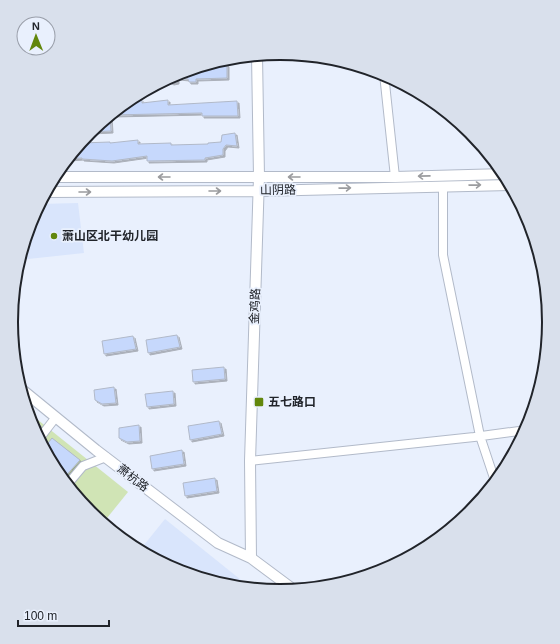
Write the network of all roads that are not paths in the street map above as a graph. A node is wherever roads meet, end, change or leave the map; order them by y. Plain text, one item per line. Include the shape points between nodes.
1 (257, 61) edge
2 (385, 82) edge
3 (497, 174) edge
4 (61, 177) edge
5 (259, 177) junction
6 (395, 177) junction
7 (503, 185) edge
8 (443, 186) junction
9 (259, 191) junction
10 (52, 192) edge
11 (29, 395) edge
12 (56, 417) junction
13 (518, 431) edge
14 (43, 434) edge
15 (480, 436) junction
16 (106, 457) junction
17 (250, 462) junction
18 (493, 475) edge
19 (71, 480) edge
20 (251, 558) junction
21 (274, 584) edge
22 (286, 584) edge

1 - 5 main road, 金鸡路
2 - 6 street
3 -> 6 main road, 山阴路
5 -> 4 main road, 山阴路
6 -> 5 main road, 山阴路
5 - 9 main road, 金鸡路
8 -> 7 main road, 山阴路
9 -> 8 main road, 山阴路
8 - 15 street via 442,255
10 -> 9 main road, 山阴路
9 - 17 main road, 金鸡路
11 - 12 main road, 萧杭路
12 - 14 street
12 - 16 main road, 萧杭路
13 - 15 street
15 - 17 street
15 - 18 street
16 - 19 street via 83,466
16 - 20 main road, 萧杭路 via 218,544
17 - 20 main road, 金鸡路
20 - 21 main road via 263,575
20 - 22 main road, 萧杭路

